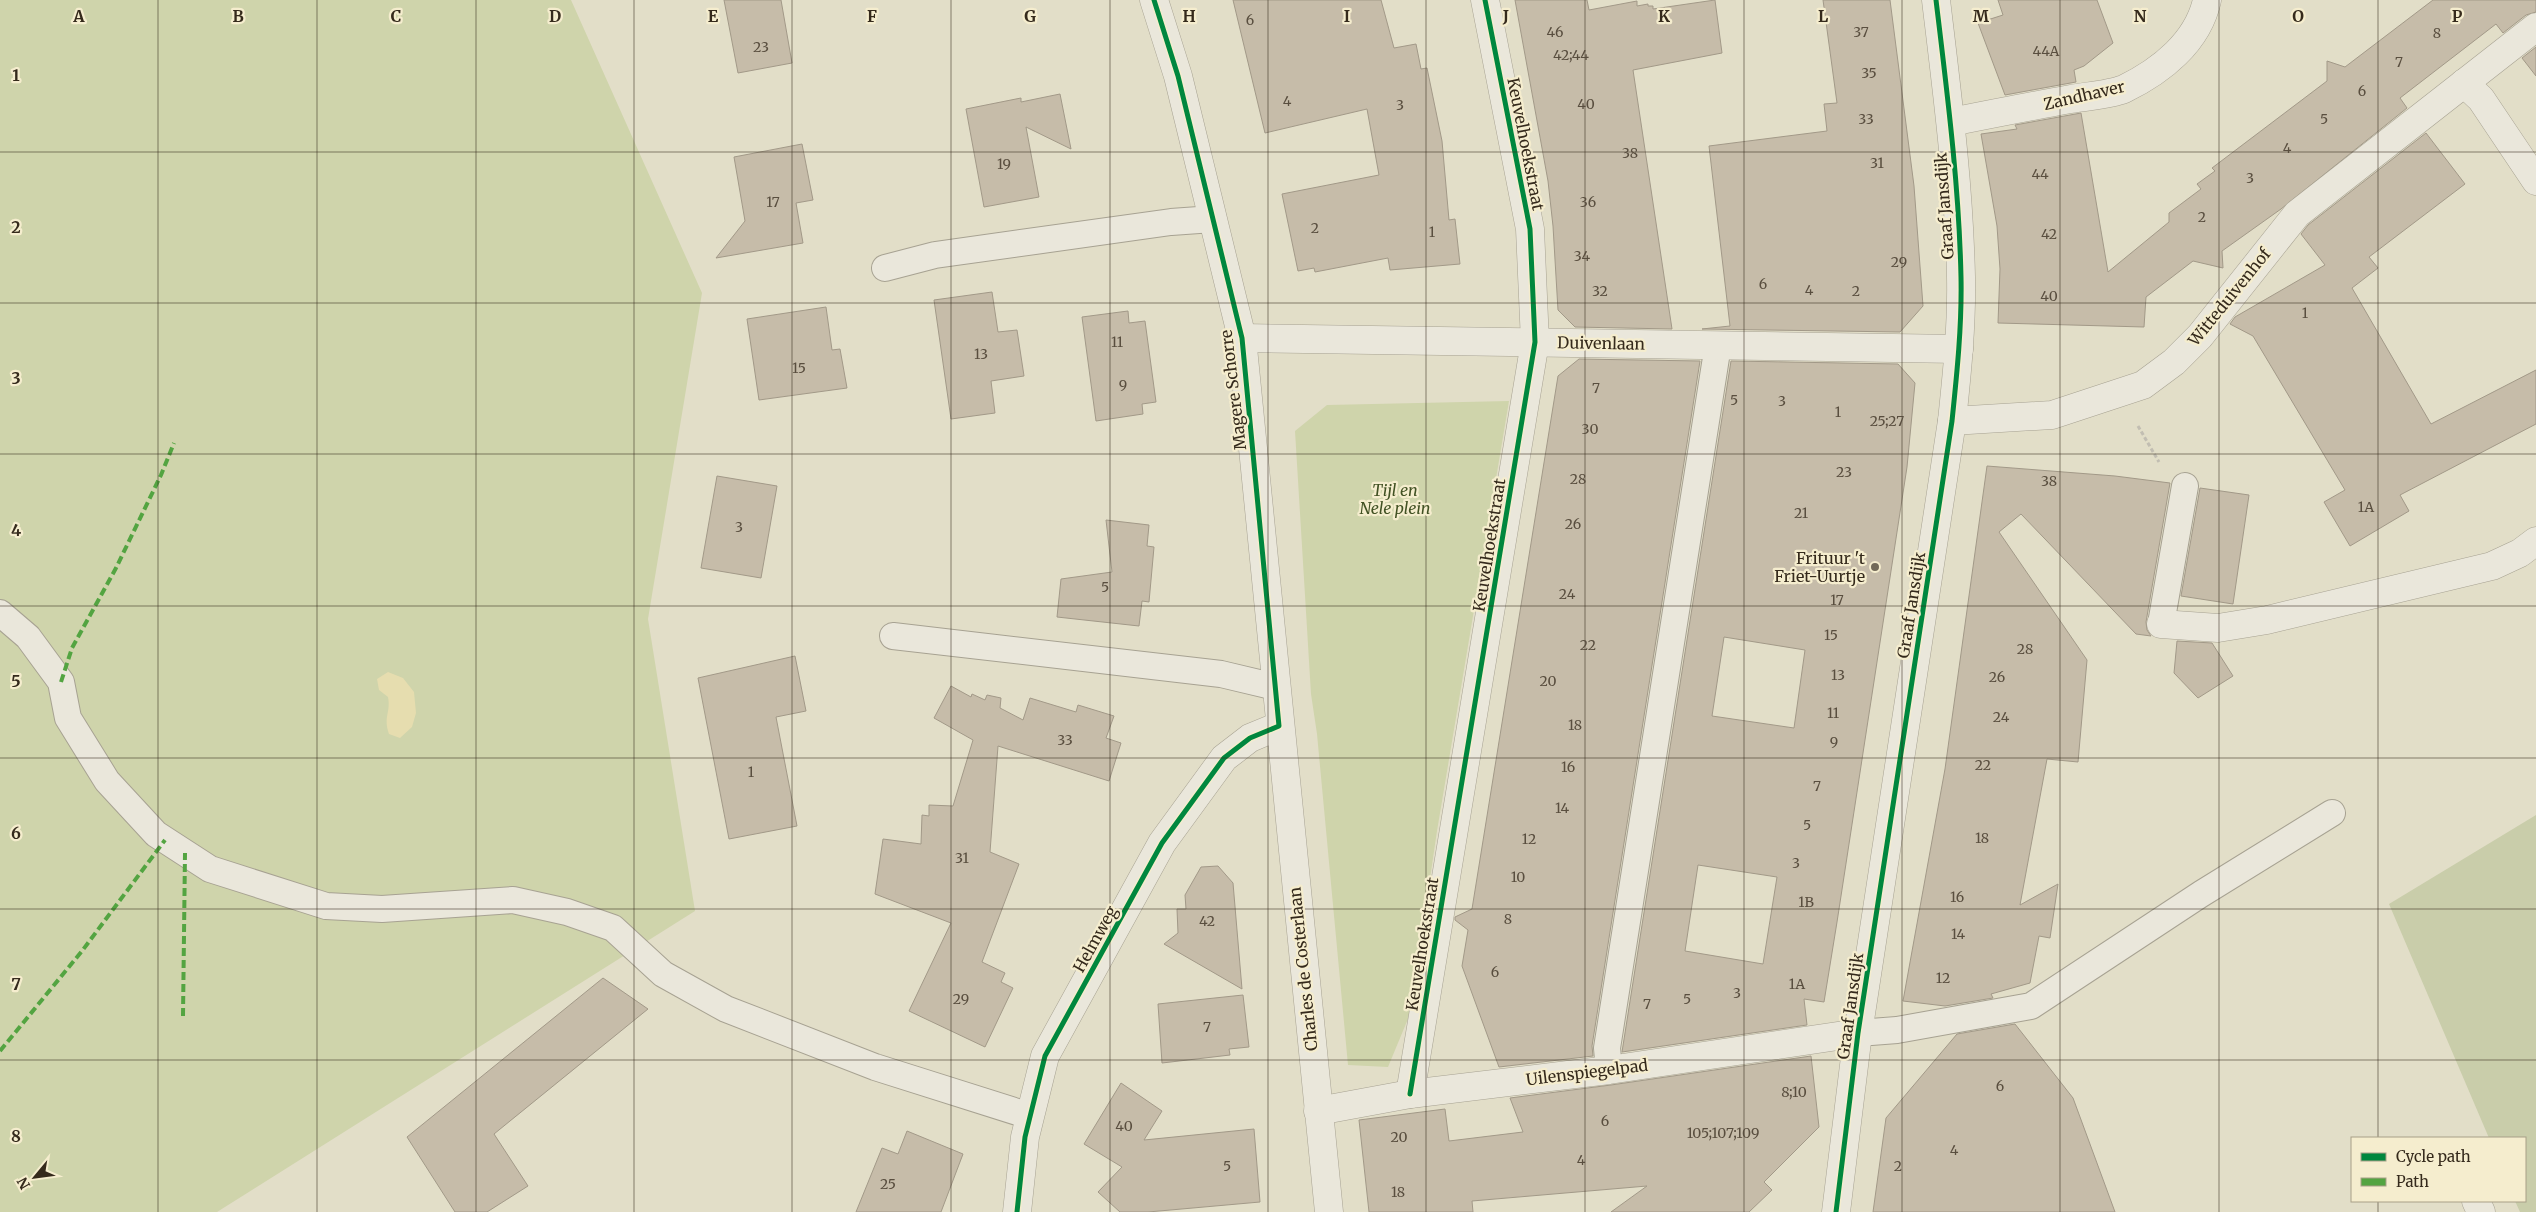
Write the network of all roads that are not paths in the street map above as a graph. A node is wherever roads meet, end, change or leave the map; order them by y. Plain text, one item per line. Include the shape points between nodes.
1 (1154, 0) edge
2 (1485, 0) edge
3 (1936, 0) edge
4 (2207, 0) edge
5 (2536, 27) edge
6 (2464, 83) junction
7 (1951, 122) junction
8 (2536, 182) edge
9 (1213, 219) junction
10 (885, 268) dead end
11 (1242, 338) junction
12 (1535, 342) junction
13 (1718, 345) junction
14 (1959, 349) junction
15 (1952, 421) junction
16 (2185, 491) road end
17 (2536, 541) edge
18 (0, 613) edge
19 (2161, 624) joint
20 (893, 636) dead end
21 (1276, 687) junction
22 (1280, 726) junction
23 (2332, 813) dead end
24 (1858, 1033) junction
25 (1609, 1070) junction
26 (1410, 1094) junction
27 (1318, 1111) junction
28 (1030, 1116) junction
29 (1017, 1212) edge
30 (1329, 1212) edge
31 (1836, 1212) edge

1 - 9 street, Magere Schorre via 1178,76
2 - 12 street, Keuvelhoekstraat via 1530,229
3 - 7 street, Graaf Jansdijk
4 - 7 street, Zandhaver via 2205,12 2194,33 2178,54 2122,90
5 - 6 street, Witteduivenhof
6 - 8 street via 2481,99
6 - 15 street, Witteduivenhof via 2297,214 2200,336 2174,362 2143,385 2052,414
7 - 14 street, Graaf Jansdijk via 1961,278
9 - 10 lane via 935,255
9 - 11 street, Magere Schorre
11 - 12 street, Duivenlaan
11 - 21 street, Magere Schorre
12 - 13 street, Duivenlaan
12 - 26 street, Keuvelhoekstraat
13 - 14 street, Duivenlaan
13 - 25 lane via 1607,1048
14 - 15 street, Graaf Jansdijk
15 - 24 street, Graaf Jansdijk
16 - 19 lane
17 - 19 street via 2520,553 2492,566 2267,620 2218,628
18 - 28 lane via 28,637 61,682 68,718 107,781 156,834 210,869 326,906 382,909 513,900 567,912 614,928 663,974 726,1009 875,1067
20 - 21 lane via 1222,674
21 - 22 street, Magere Schorre
22 - 27 street, Charles de Costerlaan
22 - 28 street, Helmweg via 1250,738 1224,758 1162,843 1045,1056
23 - 24 lane via 2201,894 2031,1006 1898,1030
24 - 25 street, Uilenspiegelpad
24 - 31 street, Graaf Jansdijk
25 - 26 street, Uilenspiegelpad
26 - 27 street, Uilenspiegelpad
27 - 30 street, Charles de Costerlaan
28 - 29 street, Helmweg

